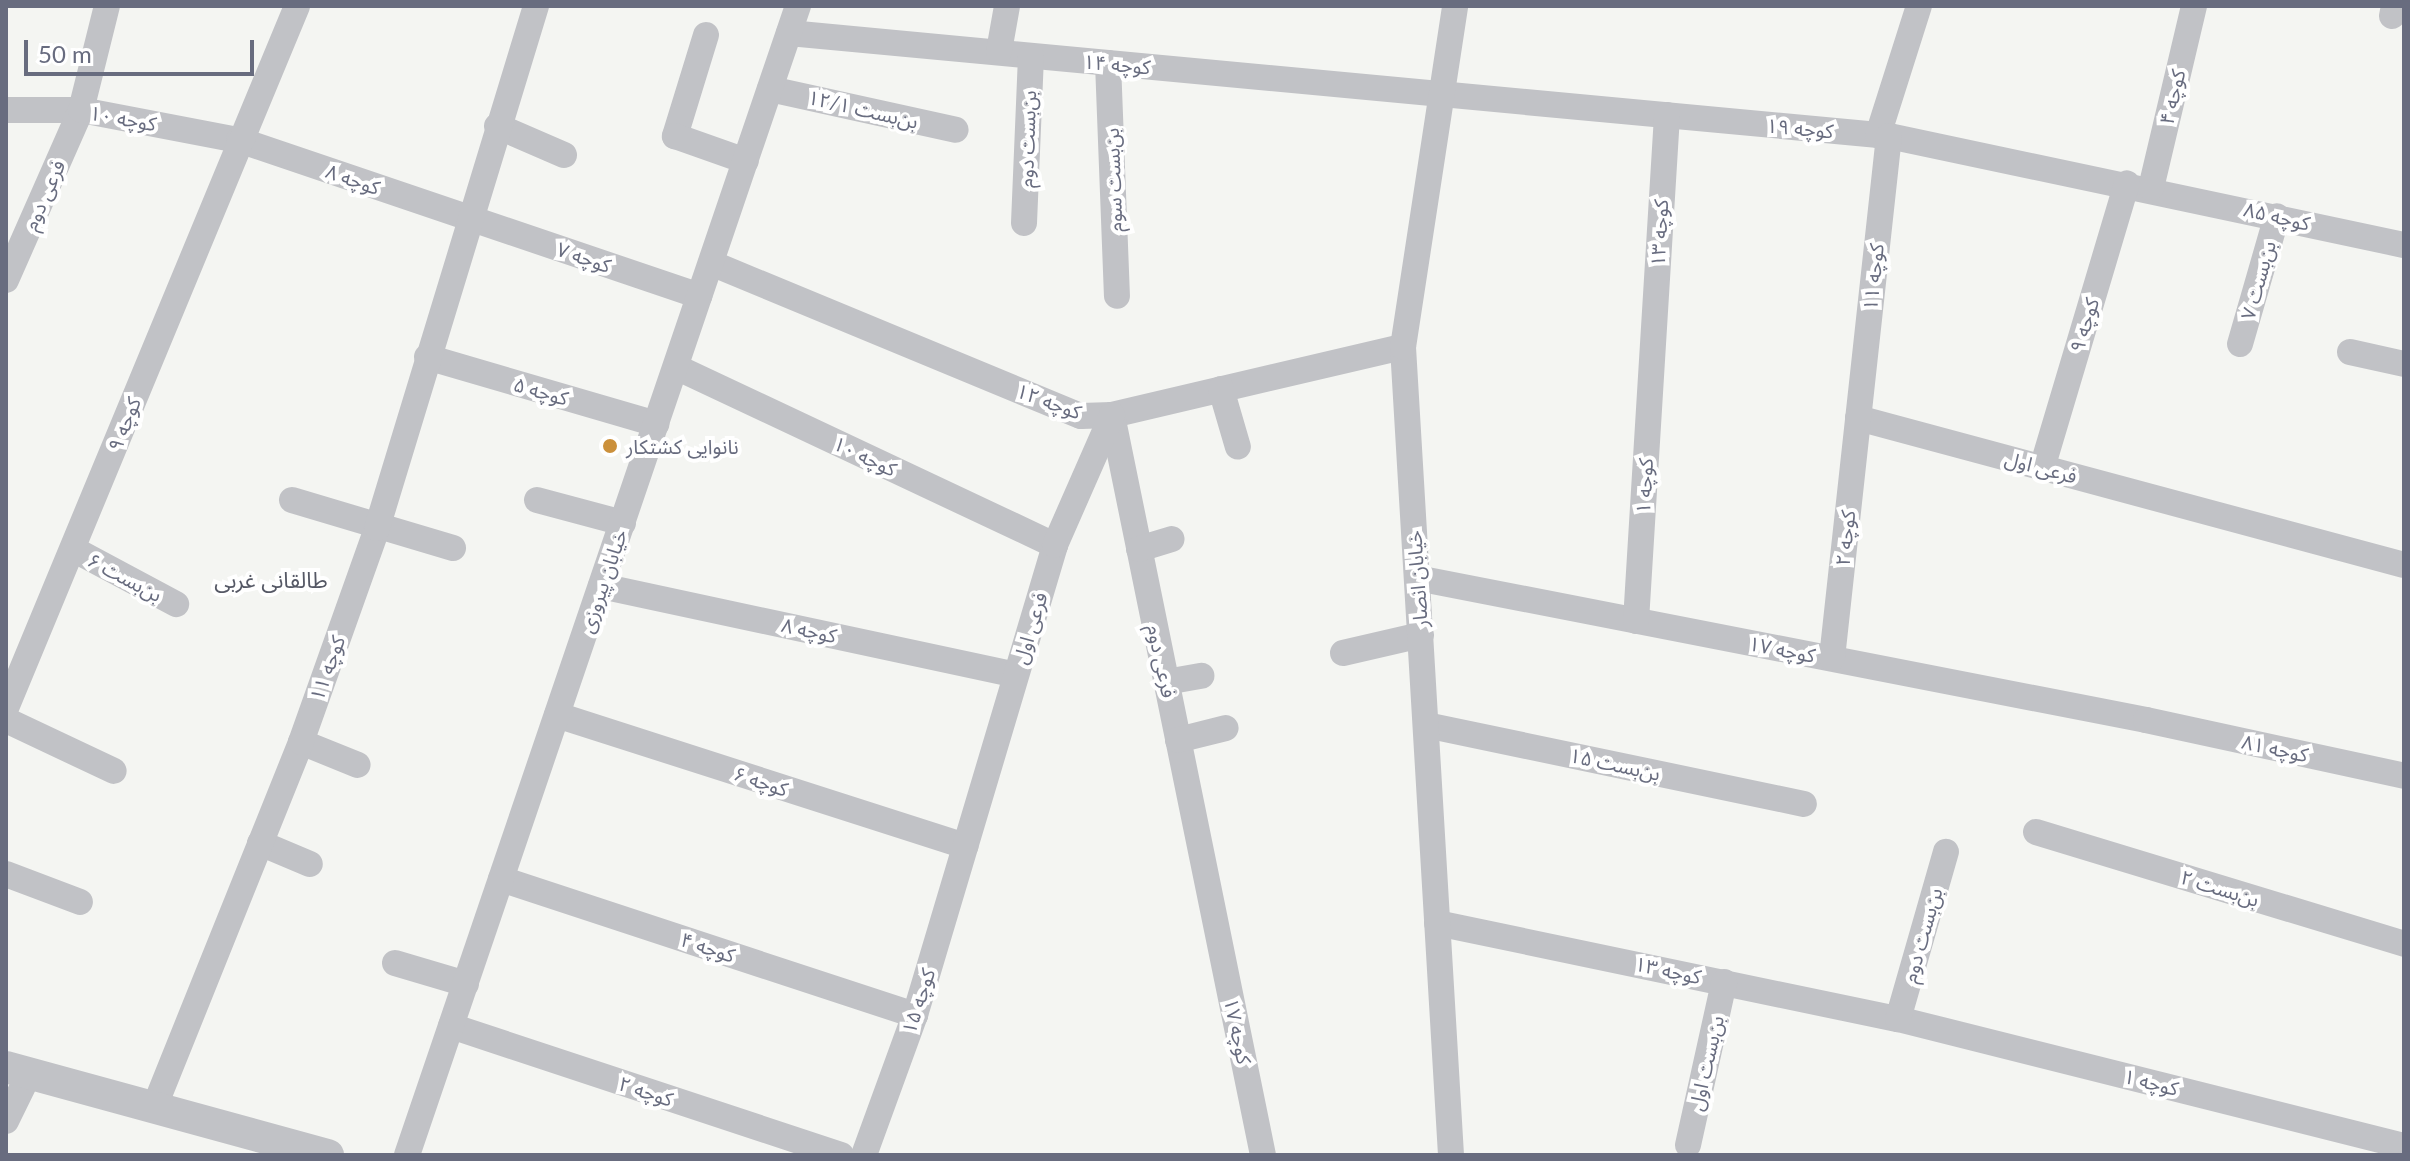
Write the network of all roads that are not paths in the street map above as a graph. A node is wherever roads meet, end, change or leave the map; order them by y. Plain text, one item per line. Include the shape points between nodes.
1 (107, 6) edge
2 (297, 6) edge
3 (536, 6) edge
4 (798, 6) edge
5 (1007, 6) edge
6 (1455, 6) edge
7 (1919, 6) edge
8 (2194, 6) edge
9 (789, 33) junction
10 (706, 35) dead end
11 (999, 51) junction
12 (1031, 56) junction
13 (1108, 63) junction
14 (770, 89) junction
15 (1446, 95) junction
16 (6, 110) edge
17 (81, 110) junction
18 (1667, 115) junction
19 (497, 126) junction
20 (956, 130) dead end
21 (1884, 136) junction
22 (239, 140) junction
23 (564, 155) dead end
24 (746, 161) junction
25 (2139, 186) junction
26 (2277, 216) junction
27 (468, 218) junction
28 (1024, 223) dead end
29 (2404, 245) edge
30 (711, 263) junction
31 (6, 280) edge
32 (699, 296) junction
33 (1117, 296) dead end
34 (2240, 344) dead end
35 (1403, 347) junction
36 (1652, 351) joint
37 (2350, 352) dead end
38 (427, 357) junction
39 (2404, 364) edge
40 (676, 367) junction
41 (1221, 389) junction
42 (1112, 415) junction
43 (1858, 418) junction
44 (656, 424) junction
45 (1238, 447) dead end
46 (2042, 468) junction
47 (292, 500) dead end
48 (537, 500) dead end
49 (623, 523) junction
50 (377, 528) junction
51 (1171, 539) dead end
52 (1055, 545) junction
53 (453, 548) dead end
54 (73, 549) junction
55 (1139, 549) junction
56 (2404, 565) edge
57 (1417, 578) junction
58 (601, 586) junction
59 (176, 604) dead end
60 (1636, 621) junction
61 (1421, 635) junction
62 (1343, 653) dead end
63 (1832, 658) junction
64 (1016, 675) junction
65 (1201, 676) dead end
66 (1166, 682) junction
67 (7, 704) edge
68 (557, 715) junction
69 (2146, 720) joint
70 (1426, 725) junction
71 (1226, 728) dead end
72 (1178, 740) junction
73 (301, 742) junction
74 (358, 765) dead end
75 (114, 771) dead end
76 (2404, 776) edge
77 (1804, 804) dead end
78 (2036, 832) dead end
79 (260, 843) junction
80 (965, 846) junction
81 (1946, 852) dead end
82 (310, 864) dead end
83 (6, 874) edge
84 (501, 879) junction
85 (80, 902) dead end
86 (1212, 907) joint
87 (1437, 923) junction
88 (2404, 944) edge
89 (395, 963) dead end
90 (1724, 982) junction
91 (466, 984) junction
92 (915, 1015) junction
93 (1898, 1019) junction
94 (451, 1026) junction
95 (18, 1070) edge
96 (154, 1108) junction
97 (6, 1121) edge
98 (1688, 1145) dead end
99 (2404, 1146) edge
100 (863, 1154) edge
101 (328, 1155) edge
102 (407, 1155) edge
103 (1263, 1155) edge
104 (1451, 1155) edge

1 - 17 street
2 - 22 street, کوچه ۹
3 - 19 street, کوچه ۱۱
4 - 9 street, خیابان پیروزی
5 - 11 street
6 - 15 street, خیابان انصار
7 - 21 street
8 - 25 street, کوچه ۴
9 - 11 street, کوچه ۱۴
9 - 14 street, خیابان پیروزی
10 - 24 street via 675,136
11 - 12 street, کوچه ۱۴
12 - 13 street, کوچه ۱۴
12 - 28 street, بن‌بست دوم
13 - 15 street, کوچه ۱۴
13 - 33 street, بن‌بست سوم
14 - 20 street, بن‌بست ۱۲/۱
14 - 24 street, خیابان پیروزی
15 - 18 street, کوچه ۱۹
15 - 35 street, خیابان انصار
16 - 17 street, کوچه ۱۰
17 - 22 street, کوچه ۱۰
17 - 31 street, فرعی دوم
18 - 21 street, کوچه ۱۹
18 - 36 street, کوچه ۱۳
19 - 23 street
19 - 27 street, کوچه ۱۱
21 - 25 street, کوچه ۱۹
21 - 43 street, کوچه ۱۱
22 - 27 street, کوچه ۸
22 - 54 street, کوچه ۹
24 - 30 street, خیابان پیروزی
25 - 26 street, کوچه ۸۵
25 - 46 street, کوچه ۹
26 - 29 street, کوچه ۸۵
26 - 34 street, بن‌بست ۷
27 - 32 street, کوچه ۷
27 - 38 street, کوچه ۱۱
30 - 32 street, خیابان پیروزی
30 - 42 street, کوچه ۱۲ via 1081,416
32 - 40 street, خیابان پیروزی
35 - 41 street, کوچه ۱۲
35 - 57 street, خیابان انصار
36 - 60 street, کوچه ۱
37 - 39 street
38 - 44 street, کوچه ۵
38 - 50 street, کوچه ۱۱
40 - 44 street, خیابان پیروزی
40 - 52 street, کوچه ۱۰
41 - 42 street, کوچه ۱۲
41 - 45 street
42 - 52 street, فرعی اول
42 - 55 street, فرعی دوم
43 - 46 street, فرعی اول
43 - 63 street, کوچه ۲
44 - 49 street, خیابان پیروزی
46 - 56 street, فرعی اول
47 - 50 street
48 - 49 street
49 - 58 street, خیابان پیروزی
50 - 53 street
50 - 73 street, کوچه ۱۱
51 - 55 street
52 - 64 street, فرعی اول
54 - 59 street, بن‌بست ۶
54 - 67 street, کوچه ۹
55 - 66 street, فرعی دوم
57 - 60 street, کوچه ۱۷
57 - 61 street, خیابان انصار
58 - 64 street, کوچه ۸
58 - 68 street, خیابان پیروزی
60 - 63 street, کوچه ۱۷
61 - 62 street
61 - 70 street, خیابان انصار
63 - 69 street, کوچه ۱۷
64 - 80 street, فرعی اول
65 - 66 street
66 - 72 street, فرعی دوم
67 - 75 street
68 - 80 street, کوچه ۶
68 - 84 street, خیابان پیروزی
69 - 76 street, کوچه ۸۱
70 - 77 street, بن‌بست ۱۵
70 - 87 street, خیابان انصار
71 - 72 street
72 - 86 street, فرعی دوم
73 - 74 street
73 - 79 street, کوچه ۱۱
78 - 88 street, بن‌بست ۲
79 - 82 street
79 - 96 street, کوچه ۱۱
80 - 92 street, کوچه ۱۵
81 - 93 street, بن‌بست دوم
83 - 85 street
84 - 91 street, خیابان پیروزی
84 - 92 street, کوچه ۴
86 - 103 street, کوچه ۱۷
87 - 90 street, کوچه ۱۳
87 - 104 street, خیابان انصار
89 - 91 street
90 - 93 street, کوچه ۱۳
90 - 98 street, بن‌بست اول
91 - 94 street, خیابان پیروزی
92 - 100 street, کوچه ۱۵
93 - 99 street, کوچه ۱
94 - 100 street, کوچه ۲
94 - 102 street, خیابان پیروزی
95 - 96 street
95 - 97 street
96 - 101 street

